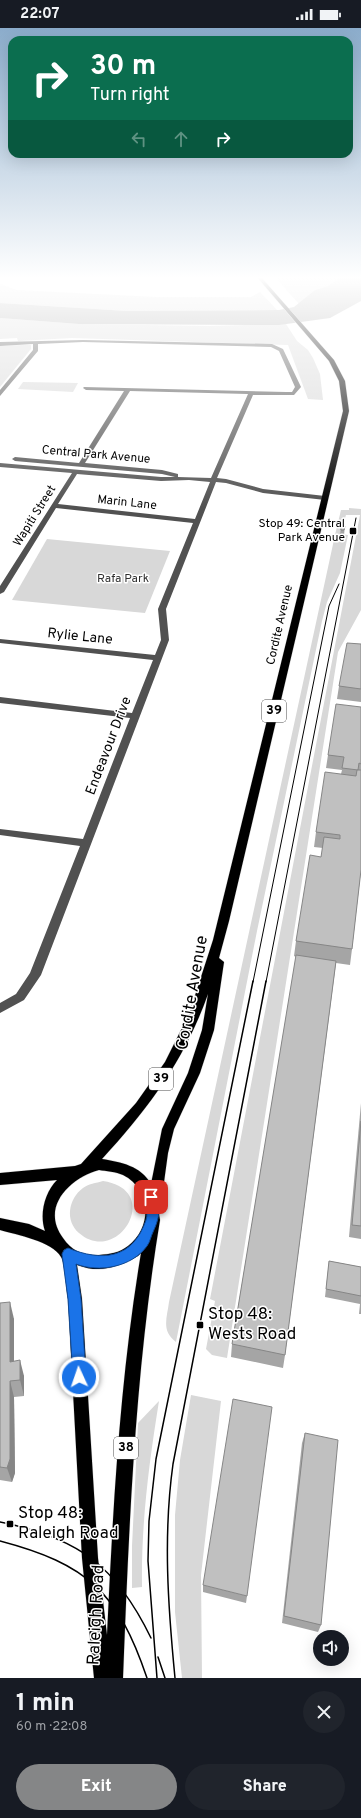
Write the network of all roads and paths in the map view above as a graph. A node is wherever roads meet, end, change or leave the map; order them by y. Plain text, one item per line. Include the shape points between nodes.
1 (33, 354) edge
2 (282, 354) edge
3 (326, 354) edge
4 (86, 388) dead end
5 (128, 389) junction
6 (251, 393) junction
7 (0, 394) edge
8 (0, 458) edge
9 (81, 465) junction
10 (1, 467) edge
11 (76, 471) junction
12 (189, 478) junction
13 (214, 480) junction
14 (325, 498) junction
15 (54, 506) junction
16 (197, 521) junction
17 (0, 592) edge
18 (0, 641) edge
19 (158, 658) junction
20 (0, 700) edge
21 (136, 716) junction
22 (0, 832) edge
23 (86, 843) junction
24 (224, 921) junction
25 (0, 1008) edge
26 (80, 1170) junction
27 (0, 1179) edge
28 (153, 1214) junction
29 (0, 1224) edge
30 (58, 1243) junction
31 (68, 1254) junction
32 (103, 1678) edge
33 (114, 1678) edge

1 - 7 street
2 - 6 street via 298,389 286,394
3 - 14 main road, Cordite Avenue / 39 via 342,381 346,411
4 - 5 street
5 - 6 street
5 - 9 street
6 - 13 street, Endeavour Drive
8 - 9 street, Central Park Avenue
9 - 12 street, Central Park Avenue via 162,472
10 - 11 street, Central Park Avenue
11 - 12 street, Central Park Avenue via 161,479
11 - 15 street, Wapiti Street
12 - 13 street, Central Park Avenue
13 - 14 street, Central Park Avenue via 280,494
13 - 16 street, Endeavour Drive
14 - 24 main road, Cordite Avenue / 39
15 - 16 street, Marin Lane
15 - 17 street, Wapiti Street
16 - 19 street, Endeavour Drive via 162,609 165,640
18 - 19 street, Rylie Lane
19 - 21 street, Endeavour Drive
20 - 21 street
21 - 23 street, Endeavour Drive
22 - 23 street
23 - 25 street, Endeavour Drive via 35,975 20,997
24 - 26 main road, Cordite Avenue / 39 via 200,999 169,1066 135,1114
24 - 28 main road, Cordite Avenue / 39 via 208,1030 194,1073 168,1129
26 - 27 main road, 38
26 - 28 main road, 38 via 99,1164 113,1164 126,1168 146,1185 151,1197
26 - 30 main road via 63,1181 50,1204 48,1218 51,1231
28 - 31 main road, 39 via 142,1242 122,1258 97,1263
28 - 33 main road, Raleigh Road / 38 via 132,1379 125,1458
29 - 30 main road via 29,1231
30 - 31 main road
31 - 32 main road, Raleigh Road via 75,1299 90,1558

